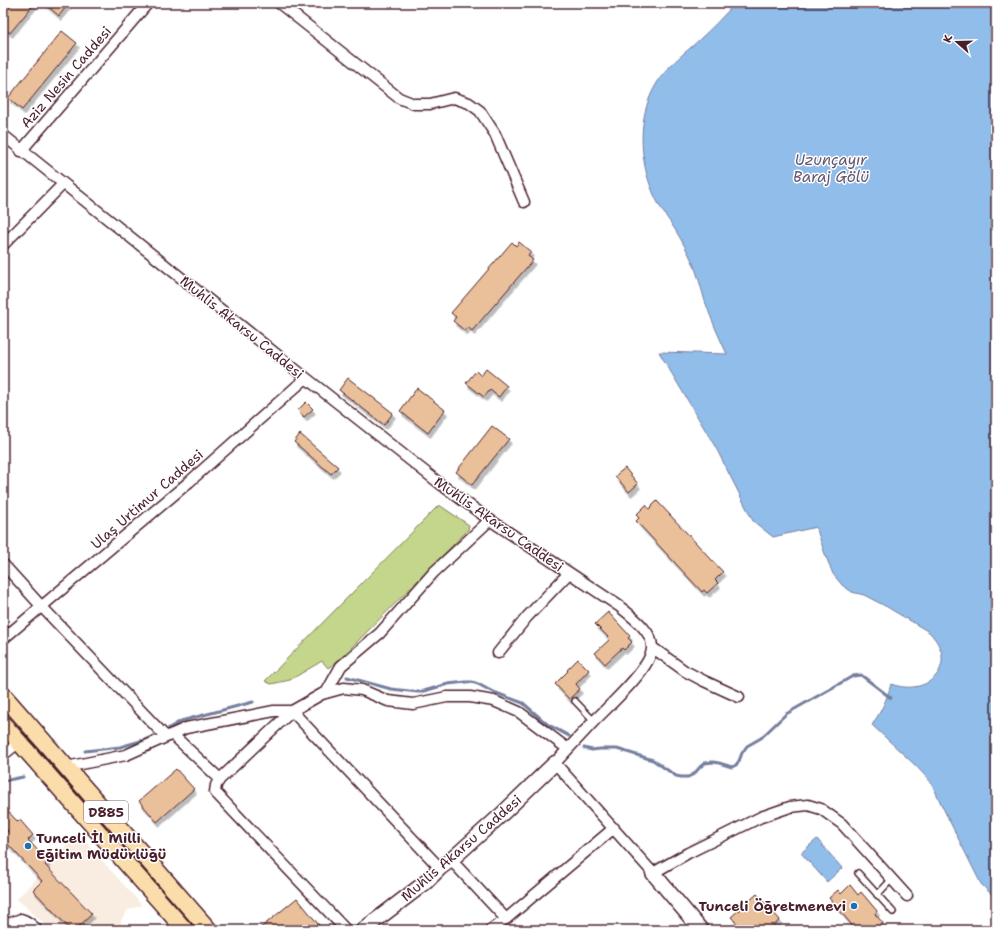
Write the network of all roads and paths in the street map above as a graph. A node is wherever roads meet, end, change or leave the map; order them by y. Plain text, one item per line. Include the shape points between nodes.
1 (148, 3) edge
2 (279, 3) edge
3 (3, 135) edge
4 (21, 151) junction
5 (63, 184) junction
6 (524, 202) dead end
7 (3, 244) edge
8 (306, 378) junction
9 (490, 520) junction
10 (3, 564) edge
11 (569, 573) junction
12 (42, 607) junction
13 (3, 639) edge
14 (652, 648) junction
15 (498, 653) dead end
16 (326, 693) junction
17 (3, 695) edge
18 (739, 697) dead end
19 (575, 701) dead end
20 (292, 711) junction
21 (594, 721) junction
22 (3, 724) edge
23 (169, 736) junction
24 (19, 742) junction
25 (568, 749) junction
26 (3, 755) edge
27 (555, 763) junction
28 (66, 767) junction
29 (220, 779) junction
30 (614, 828) junction
31 (445, 864) junction
32 (653, 873) junction
33 (858, 873) dead end
34 (892, 880) junction
35 (877, 895) junction
36 (908, 896) dead end
37 (893, 912) dead end
38 (506, 919) junction
39 (4, 930) edge
40 (37, 930) edge
41 (185, 930) edge
42 (209, 930) edge
43 (346, 930) edge
44 (364, 930) edge
45 (490, 930) edge
46 (701, 930) edge

1 - 4 street, Aziz Nesin Caddesi
2 - 6 street via 399,98 414,104 430,104 454,98 469,103 480,111 495,134
3 - 4 street, Muhlis Akarsu Caddesi
4 - 5 street, Muhlis Akarsu Caddesi
5 - 7 street
5 - 8 street, Muhlis Akarsu Caddesi
8 - 9 street, Muhlis Akarsu Caddesi
8 - 12 street, Ulaş Urtimur Caddesi
9 - 11 street, Muhlis Akarsu Caddesi
9 - 16 street via 434,572 380,633 341,666
10 - 12 street
11 - 14 street, Muhlis Akarsu Caddesi via 636,620 650,639
11 - 15 street via 527,617
12 - 13 street, Ulaş Urtimur Caddesi
12 - 23 street
14 - 18 street via 685,671
14 - 21 street, Muhlis Akarsu Caddesi via 644,668
16 - 20 street
16 - 25 street via 344,688 362,690 388,700 413,704 447,697 494,701 519,712
17 - 28 main road, D885
19 - 21 lane
20 - 23 street via 274,711 186,728
20 - 29 street
20 - 31 street
21 - 25 street, Muhlis Akarsu Caddesi
22 - 24 main road, D885
23 - 28 street via 126,755
23 - 29 street
24 - 26 street
24 - 41 main road, D885
25 - 27 street, Muhlis Akarsu Caddesi
27 - 30 street
27 - 31 street, Muhlis Akarsu Caddesi
28 - 42 main road, D885
29 - 43 street via 215,792
30 - 32 street
30 - 38 street
31 - 38 street
31 - 44 street, Muhlis Akarsu Caddesi
32 - 34 street via 761,817 790,807 808,805 821,808 842,824
32 - 46 street
33 - 35 lane
34 - 35 lane
34 - 36 street
35 - 37 lane
38 - 45 street
39 - 40 street via 10,923 21,919 32,924

